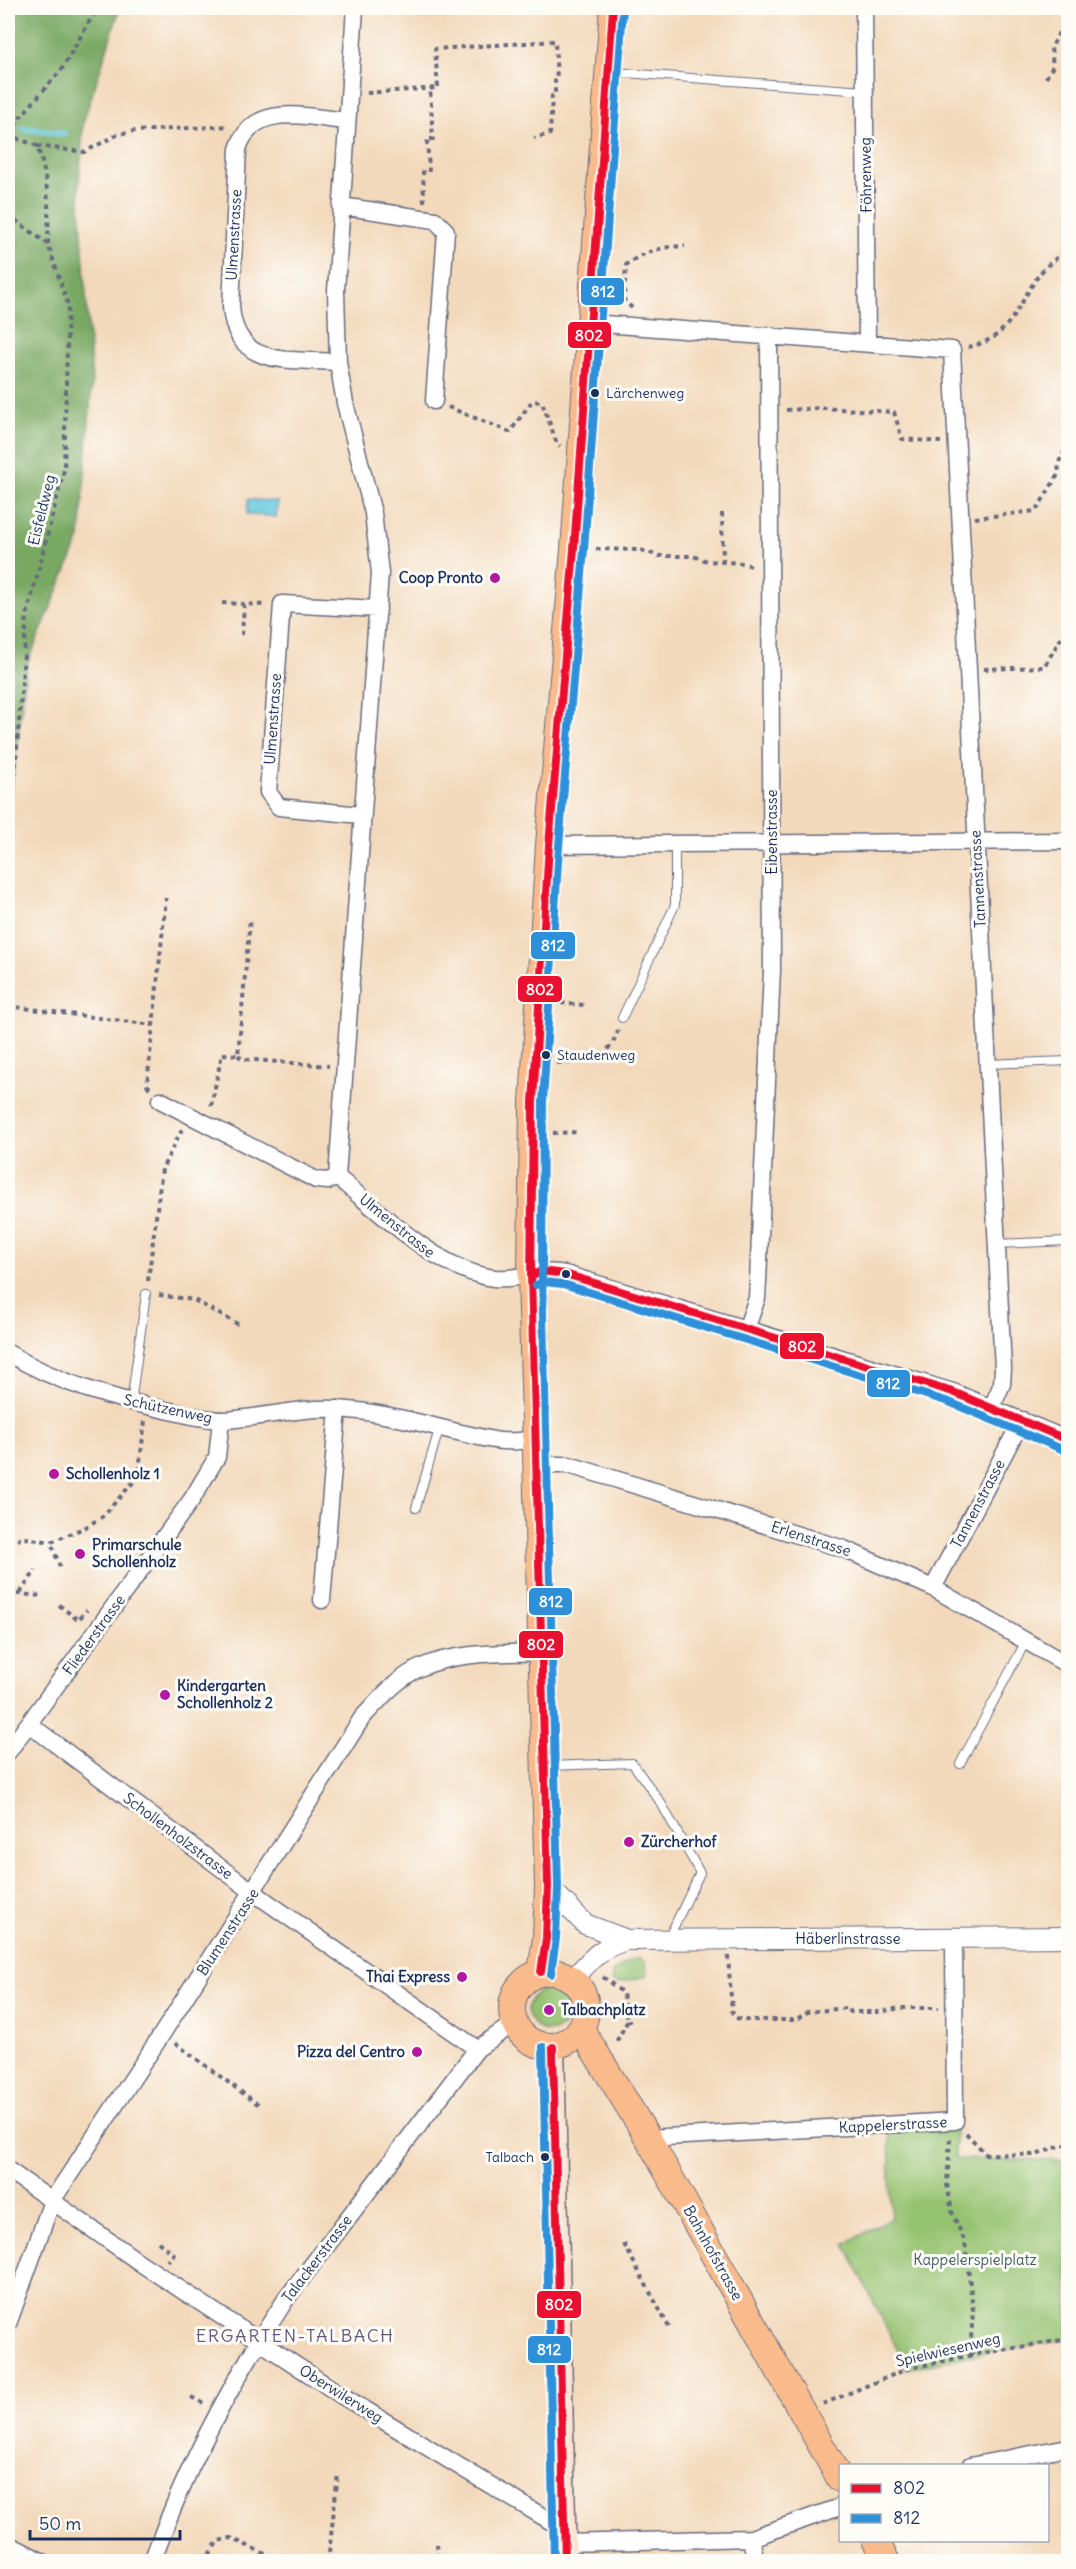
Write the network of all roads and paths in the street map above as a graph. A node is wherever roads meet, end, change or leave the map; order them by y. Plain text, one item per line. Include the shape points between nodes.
1 (97, 8) edge
2 (355, 8) edge
3 (613, 8) edge
4 (864, 8) edge
5 (1068, 15) edge
6 (609, 71) junction
7 (1046, 78) dead end
8 (430, 88) junction
9 (864, 91) junction
10 (348, 94) junction
11 (346, 121) junction
12 (247, 131) junction
13 (8, 136) edge
14 (14, 138) junction
15 (534, 138) dead end
16 (37, 146) junction
17 (424, 193) dead end
18 (341, 206) junction
19 (8, 215) edge
20 (48, 244) junction
21 (685, 246) dead end
22 (1068, 249) edge
23 (635, 310) dead end
24 (590, 323) junction
25 (769, 335) junction
26 (867, 343) junction
27 (952, 350) junction
28 (338, 362) junction
29 (434, 401) joint
30 (769, 410) junction
31 (957, 443) junction
32 (557, 444) dead end
33 (1068, 444) edge
34 (722, 513) dead end
35 (960, 520) junction
36 (574, 549) junction
37 (723, 563) junction
38 (754, 576) dead end
39 (222, 603) dead end
40 (244, 604) junction
41 (264, 605) dead end
42 (378, 609) junction
43 (1068, 626) edge
44 (242, 635) dead end
45 (968, 670) junction
46 (361, 815) junction
47 (976, 841) junction
48 (1068, 841) edge
49 (772, 843) junction
50 (549, 845) junction
51 (675, 846) junction
52 (8, 867) edge
53 (166, 898) dead end
54 (250, 919) dead end
55 (8, 1006) edge
56 (622, 1018) joint
57 (153, 1025) junction
58 (237, 1055) junction
59 (1068, 1061) edge
60 (535, 1063) junction
61 (987, 1064) junction
62 (313, 1065) dead end
63 (160, 1100) joint
64 (189, 1115) junction
65 (207, 1124) junction
66 (338, 1177) junction
67 (1068, 1241) edge
68 (996, 1244) junction
69 (531, 1276) junction
70 (146, 1294) junction
71 (241, 1326) dead end
72 (747, 1327) junction
73 (8, 1353) edge
74 (139, 1405) junction
75 (992, 1407) junction
76 (338, 1409) junction
77 (221, 1420) junction
78 (1022, 1420) junction
79 (440, 1426) junction
80 (1068, 1440) edge
81 (535, 1453) junction
82 (416, 1508) dead end
83 (18, 1540) dead end
84 (51, 1542) junction
85 (60, 1567) dead end
86 (36, 1570) dead end
87 (933, 1588) junction
88 (8, 1593) edge
89 (20, 1594) junction
90 (41, 1596) dead end
91 (322, 1600) dead end
92 (59, 1605) dead end
93 (86, 1610) dead end
94 (1026, 1641) junction
95 (541, 1652) junction
96 (1068, 1665) edge
97 (29, 1724) junction
98 (8, 1752) edge
99 (960, 1764) dead end
100 (545, 1766) junction
101 (548, 1886) junction
102 (253, 1892) junction
103 (1068, 1937) edge
104 (954, 1938) junction
105 (627, 1940) junction
106 (668, 1940) junction
107 (727, 1940) junction
108 (541, 1972) junction
109 (603, 1977) dead end
110 (572, 1980) junction
111 (955, 2008) junction
112 (635, 2019) dead end
113 (627, 2022) junction
114 (514, 2023) junction
115 (581, 2029) junction
116 (162, 2034) junction
117 (553, 2047) junction
118 (613, 2047) dead end
119 (477, 2049) junction
120 (259, 2105) dead end
121 (955, 2121) junction
122 (648, 2138) junction
123 (1068, 2146) edge
124 (8, 2170) edge
125 (52, 2201) junction
126 (158, 2242) dead end
127 (624, 2244) dead end
128 (175, 2267) dead end
129 (8, 2324) edge
130 (671, 2331) dead end
131 (1068, 2338) edge
132 (258, 2341) junction
133 (972, 2355) junction
134 (802, 2412) junction
135 (1068, 2447) edge
136 (980, 2464) edge
137 (338, 2474) dead end
138 (839, 2477) edge
139 (839, 2506) edge
140 (564, 2520) junction
141 (751, 2538) junction
142 (876, 2542) edge
143 (8, 2544) edge
144 (437, 2544) dead end
145 (565, 2552) edge
146 (43, 2562) edge
147 (152, 2562) edge
148 (204, 2562) edge
149 (282, 2562) edge
150 (328, 2562) edge
151 (438, 2562) edge
152 (535, 2562) edge
153 (545, 2562) edge
154 (756, 2562) edge
155 (887, 2562) edge

1 - 14 path via 62,69 17,121
2 - 10 street
3 - 6 main road
4 - 9 street, Föhrenweg
5 - 7 path via 1051,48 1053,66
6 - 9 lane
6 - 24 main road
8 - 10 path
8 - 15 path via 438,88 435,50 555,41 557,80 550,134
8 - 17 path via 433,139 427,139 429,170 423,170
9 - 26 street, Föhrenweg
10 - 11 street
11 - 12 street via 278,115 264,118
11 - 18 street
12 - 16 path via 238,126 135,131 119,134 84,152
12 - 28 street, Ulmenstrasse via 238,149 232,325 239,340 260,356
13 - 14 path
14 - 16 path
16 - 20 path, Eisfeldweg via 49,202
18 - 28 street via 336,291
18 - 29 street via 435,220 446,231
19 - 20 path
20 - 52 path, Eisfeldweg via 68,305 64,470 27,615
21 - 23 path via 652,251 626,265 624,300
22 - 27 path via 1043,270 1001,333 978,345
24 - 25 street
24 - 36 main road
25 - 26 street
25 - 30 street, Eibenstrasse
26 - 27 street
27 - 31 street, Tannenstrasse
28 - 42 street via 373,513 380,573
29 - 32 path via 510,432 532,400 542,402
30 - 31 path via 894,412 902,439
30 - 49 street, Eibenstrasse
31 - 35 street, Tannenstrasse
33 - 35 path via 1058,464 1059,473 1036,511
34 - 37 path
35 - 45 street, Tannenstrasse
36 - 37 path via 640,550
36 - 50 main road
37 - 38 path via 754,566
39 - 40 path
40 - 41 path
40 - 44 path
42 - 46 street
42 - 46 street, Ulmenstrasse via 282,604 268,792 279,807
43 - 45 path via 1044,667
45 - 47 street, Tannenstrasse
46 - 66 street
47 - 48 street
47 - 49 street
47 - 61 street, Tannenstrasse
49 - 51 street
49 - 72 street, Eibenstrasse via 771,1010 759,1270 757,1298
50 - 51 street
50 - 60 main road
51 - 56 lane via 675,904
53 - 57 path
54 - 58 path
55 - 57 path
56 - 60 path via 616,1038 599,1058
57 - 63 path via 147,1084
58 - 62 path via 242,1059
58 - 65 path via 222,1054
59 - 61 lane
60 - 69 main road
61 - 68 street, Tannenstrasse
63 - 64 street
64 - 65 street
64 - 70 path via 162,1169
65 - 66 street via 316,1180
66 - 69 street, Ulmenstrasse via 440,1260 483,1276
67 - 68 lane
68 - 75 street, Tannenstrasse via 1003,1369 1002,1384
69 - 72 street, Ulmenstrasse via 541,1271 565,1274
69 - 81 main road
70 - 71 path via 194,1300
70 - 74 lane
72 - 75 street, Ulmenstrasse
73 - 74 street, Schützenweg via 36,1371
74 - 77 street, Schützenweg
74 - 84 path via 138,1477 104,1516
75 - 78 street, Ulmenstrasse
76 - 77 street, Schützenweg via 296,1409
76 - 79 street, Schützenweg
76 - 91 street
77 - 97 street, Fliederstrasse via 217,1457 192,1499
78 - 80 street, Ulmenstrasse
78 - 87 street, Tannenstrasse
79 - 81 street, Schützenweg
79 - 82 lane
81 - 87 street, Erlenstrasse via 844,1549
81 - 95 main road
83 - 84 path via 20,1537
84 - 85 path
86 - 89 path
87 - 94 street, Erlenstrasse
88 - 89 path
89 - 90 path
92 - 93 path via 78,1620
94 - 96 street, Erlenstrasse
94 - 99 lane
95 - 100 main road
95 - 102 street, Blumenstrasse via 450,1658 420,1667 392,1687 362,1718
97 - 98 street, Fliederstrasse
97 - 102 street, Schollenholzstrasse
100 - 101 main road
100 - 106 lane via 632,1763 661,1803 700,1873
101 - 105 street, Häberlinstrasse via 585,1924
101 - 108 main road
102 - 116 street, Blumenstrasse
102 - 119 street, Schollenholzstrasse
103 - 104 street, Häberlinstrasse
104 - 107 street, Häberlinstrasse
104 - 111 street, Kappelerstrasse
105 - 106 street, Häberlinstrasse
105 - 110 street, Häberlinstrasse via 608,1945
106 - 107 street, Häberlinstrasse
107 - 111 path via 732,2011 741,2020 796,2020 807,2012 847,2008 851,2012 867,2012
108 - 110 main road via 563,1974
108 - 114 main road via 529,1977 516,1991
109 - 113 path via 623,1993
110 - 115 main road via 585,1998
111 - 121 street, Kappelerstrasse
112 - 113 path
113 - 118 path
114 - 117 main road via 529,2041
114 - 119 street, Talackerstrasse
115 - 117 main road via 573,2038
115 - 122 main road, Bahnhofstrasse
116 - 120 path
116 - 125 street, Blumenstrasse
117 - 140 main road
119 - 132 street, Talackerstrasse
121 - 122 street, Kappelerstrasse
121 - 123 path via 986,2154 1036,2155
121 - 133 path via 949,2141 947,2184 952,2212 965,2242 973,2310
122 - 134 main road, Bahnhofstrasse
124 - 125 street, Oberwilerweg
125 - 129 street, Blumenstrasse
125 - 132 street, Oberwilerweg
126 - 128 path via 174,2254 168,2261
127 - 130 path
131 - 133 path, Spielwiesenweg
132 - 140 street, Oberwilerweg via 550,2521
132 - 147 street, Talackerstrasse via 172,2506
133 - 134 path, Spielwiesenweg via 907,2369
134 - 138 main road, Bahnhofstrasse
135 - 136 street
137 - 150 path
139 - 141 street
140 - 145 main road
141 - 145 street
141 - 154 street
142 - 155 main road
143 - 146 street
144 - 151 path
148 - 149 path via 218,2541 231,2538
152 - 153 path via 535,2556 545,2557

